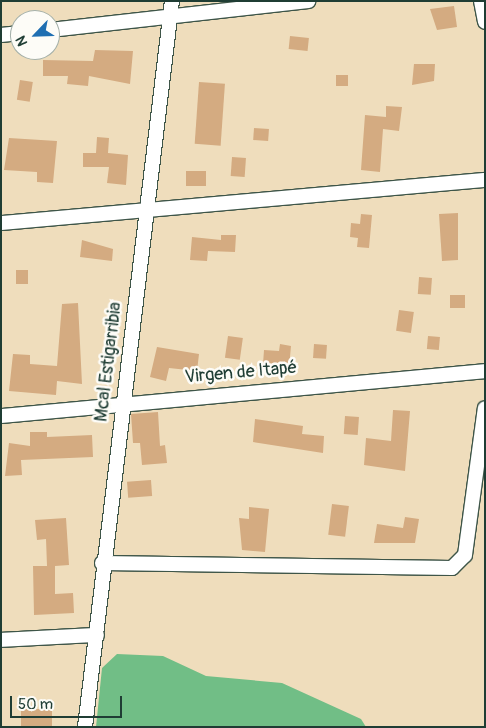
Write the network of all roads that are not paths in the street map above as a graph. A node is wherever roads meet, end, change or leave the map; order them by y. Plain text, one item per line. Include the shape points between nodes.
1 (172, 1) edge
2 (308, 1) edge
3 (481, 1) edge
4 (171, 18) junction
5 (485, 22) edge
6 (60, 29) edge
7 (485, 180) edge
8 (147, 209) junction
9 (1, 223) edge
10 (485, 371) edge
11 (123, 402) junction
12 (485, 408) edge
13 (1, 416) edge
14 (102, 563) junction
15 (97, 635) junction
16 (1, 640) edge
17 (85, 727) edge

1 - 4 street, Mcal Estigarribia
2 - 4 street
3 - 5 street
4 - 6 street
4 - 8 street, Mcal Estigarribia
7 - 8 street
8 - 9 street
8 - 11 street, Mcal Estigarribia
10 - 11 street, Virgen de Itapé
11 - 13 street, Virgen de Itapé
11 - 14 street, Mcal Estigarribia
12 - 14 street via 465,555 452,568
14 - 15 street, Mcal Estigarribia
15 - 16 street
15 - 17 street, Mcal Estigarribia

